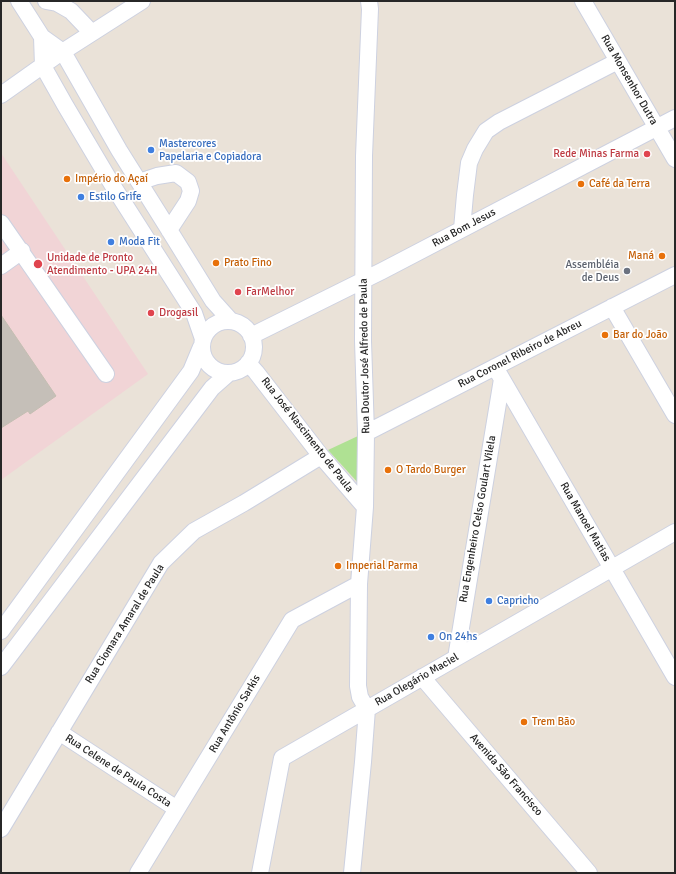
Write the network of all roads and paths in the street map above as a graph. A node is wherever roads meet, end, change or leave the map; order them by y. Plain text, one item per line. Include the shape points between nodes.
1 (19, 1) edge
2 (46, 1) edge
3 (142, 1) edge
4 (369, 1) edge
5 (583, 1) edge
6 (92, 33) junction
7 (42, 37) junction
8 (63, 52) junction
9 (618, 61) junction
10 (43, 66) junction
11 (1, 95) edge
12 (675, 118) edge
13 (657, 128) junction
14 (675, 159) edge
15 (139, 182) junction
16 (1, 222) edge
17 (462, 229) junction
18 (169, 230) junction
19 (22, 251) junction
20 (1, 266) edge
21 (675, 275) edge
22 (364, 280) junction
23 (612, 307) junction
24 (231, 321) junction
25 (251, 336) junction
26 (202, 343) junction
27 (248, 363) junction
28 (229, 373) junction
29 (498, 373) junction
30 (106, 374) dead end
31 (675, 415) edge
32 (366, 433) junction
33 (321, 456) junction
34 (365, 507) junction
35 (675, 532) edge
36 (612, 568) junction
37 (359, 584) junction
38 (1, 631) edge
39 (456, 658) junction
40 (1, 668) edge
41 (422, 677) junction
42 (675, 677) edge
43 (367, 709) junction
44 (59, 732) junction
45 (177, 809) junction
46 (1, 829) edge
47 (138, 873) edge
48 (260, 873) edge
49 (352, 873) edge
50 (589, 873) edge

1 - 7 street
2 - 6 street via 72,11
3 - 6 street
4 - 22 street, Rua Doutor José Alfredo de Paula via 364,156
5 - 9 street, Rua Monsenhor Dutra
6 - 8 street
7 - 8 street
7 - 10 street
8 - 10 street
8 - 15 street
9 - 13 street, Rua Monsenhor Dutra
9 - 17 street via 486,131 469,163
10 - 11 street
10 - 26 street via 113,186 194,313
12 - 13 street, Rua Bom Jesus
13 - 14 street, Rua Monsenhor Dutra
13 - 17 street, Rua Bom Jesus
15 - 18 street
15 - 18 street via 176,173 188,182 191,191 188,201
16 - 19 street
17 - 22 street, Rua Bom Jesus
18 - 24 street via 213,301
19 - 20 street
19 - 30 street
21 - 23 street, Rua Coronel Ribeiro de Abreu
22 - 25 street, Rua Bom Jesus
22 - 32 street, Rua Doutor José Alfredo de Paula
23 - 29 street, Rua Coronel Ribeiro de Abreu
23 - 31 street
24 - 25 street via 246,329
24 - 26 street via 214,325 207,331
25 - 27 street via 254,350
26 - 28 street via 203,356 207,363 213,369
26 - 38 street via 191,371
27 - 28 street via 236,372
27 - 33 street, Rua José Nascimento de Paula
28 - 40 street via 212,388
29 - 32 street, Rua Coronel Ribeiro de Abreu
29 - 36 street, Rua Manoel Matias
29 - 39 street, Rua Engenheiro Celso Goulart Vilela
32 - 34 street, Rua Doutor José Alfredo de Paula
33 - 34 street, Rua José Nascimento de Paula
33 - 44 street, Rua Ciomara Amaral de Paula via 194,531 161,564
34 - 37 street, Rua Doutor José Alfredo de Paula
35 - 36 street, Rua Olegário Maciel
36 - 39 street, Rua Olegário Maciel
36 - 42 street, Rua Manoel Matias
37 - 43 street, Rua Doutor José Alfredo de Paula via 358,686 360,697
37 - 45 street, Rua Antônio Sarkis via 292,620
39 - 41 street, Rua Olegário Maciel
41 - 43 street, Rua Olegário Maciel
41 - 50 street, Avenida São Francisco
43 - 48 street, Rua Olegário Maciel via 282,758
43 - 49 street
44 - 45 street, Rua Celene de Paula Costa
44 - 46 street, Rua Ciomara Amaral de Paula
45 - 47 street, Rua Antônio Sarkis

